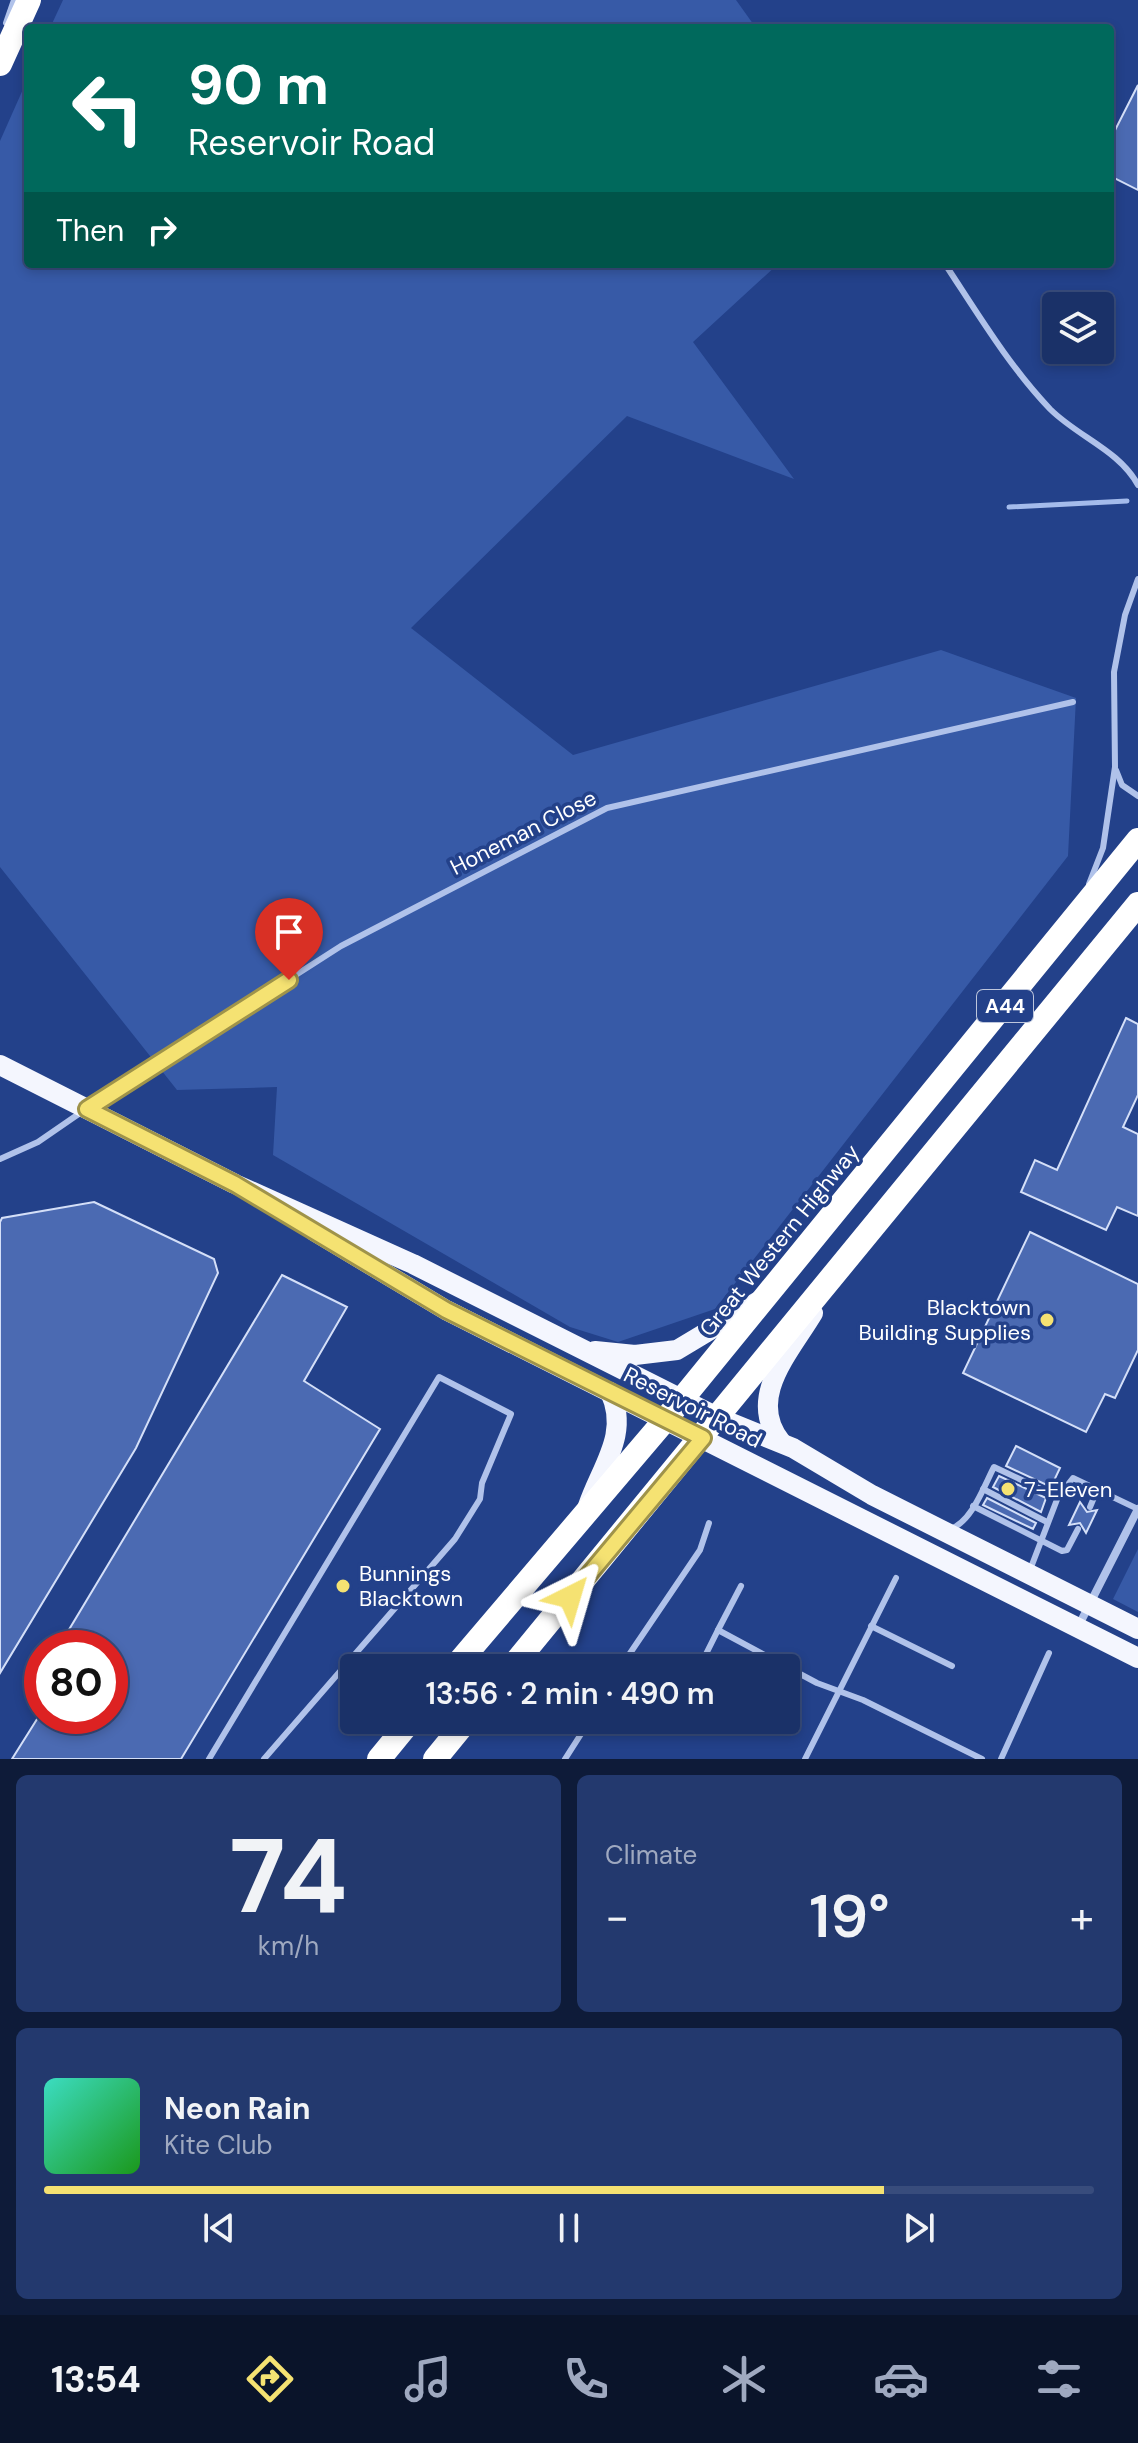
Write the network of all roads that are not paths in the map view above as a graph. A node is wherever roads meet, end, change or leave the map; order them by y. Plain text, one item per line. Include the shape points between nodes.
1 (14, 0) edge
2 (29, 0) edge
3 (0, 38) edge
4 (0, 64) edge
5 (948, 268) edge
6 (1138, 485) edge
7 (1138, 579) edge
8 (1073, 702) dead end
9 (1115, 767) junction
10 (1138, 796) edge
11 (1138, 840) edge
12 (1138, 904) edge
13 (1075, 920) junction
14 (0, 1065) edge
15 (87, 1109) junction
16 (0, 1159) edge
17 (235, 1184) junction
18 (842, 1266) junction
19 (765, 1296) junction
20 (583, 1350) junction
21 (610, 1392) junction
22 (681, 1399) junction
23 (719, 1418) junction
24 (665, 1420) junction
25 (703, 1438) junction
26 (781, 1442) junction
27 (1098, 1488) junction
28 (983, 1489) junction
29 (1058, 1497) junction
30 (973, 1506) junction
31 (1090, 1507) dead end
32 (1138, 1509) edge
33 (585, 1513) junction
34 (1047, 1522) junction
35 (709, 1523) dead end
36 (1078, 1529) dead end
37 (943, 1531) junction
38 (1039, 1540) junction
39 (1029, 1574) junction
40 (896, 1578) dead end
41 (741, 1586) dead end
42 (1089, 1605) junction
43 (871, 1626) junction
44 (1077, 1628) junction
45 (1138, 1629) edge
46 (718, 1630) junction
47 (1049, 1653) dead end
48 (466, 1654) edge
49 (523, 1654) edge
50 (629, 1654) edge
51 (706, 1654) edge
52 (1138, 1658) edge
53 (952, 1666) dead end
54 (839, 1691) junction
55 (400, 1734) edge
56 (456, 1734) edge
57 (581, 1734) edge
58 (209, 1759) edge
59 (264, 1759) edge
60 (379, 1759) edge
61 (435, 1759) edge
62 (565, 1759) edge
63 (805, 1759) edge
64 (982, 1759) edge
65 (1001, 1759) edge

1 - 3 lane
2 - 4 highway
5 - 6 lane via 1014,368 1052,411 1129,468
7 - 9 lane via 1114,672
8 - 15 lane, Honeman Close via 607,808 341,946
9 - 10 lane via 1122,785
9 - 13 lane via 1103,848
11 - 13 highway, Great Western Highway / A44
12 - 18 highway, A44
13 - 19 highway, Great Western Highway / A44
14 - 15 main road, Reservoir Road
15 - 16 lane, Honeman Close via 38,1142
15 - 17 main road, Reservoir Road
17 - 20 main road, Reservoir Road via 413,1264
17 - 21 main road, Reservoir Road via 446,1310
18 - 23 highway, A44
18 - 26 main road via 768,1394 767,1421
19 - 20 main road via 677,1350 635,1355
19 - 22 highway, Great Western Highway / A44
20 - 22 main road, Reservoir Road
21 - 24 main road, Reservoir Road
21 - 33 main road via 618,1415 616,1440
22 - 23 main road, Reservoir Road
22 - 24 highway, Great Western Highway / A44
23 - 25 highway, A44
23 - 26 main road, Reservoir Road
24 - 25 main road, Reservoir Road
24 - 33 highway, Great Western Highway / A44
25 - 44 main road, Reservoir Road
25 - 49 highway, A44
26 - 37 main road, Reservoir Road
27 - 29 lane via 1073,1478
27 - 31 lane
27 - 32 lane
28 - 29 lane via 994,1467
28 - 30 lane
28 - 34 lane
29 - 34 lane
30 - 37 lane via 959,1526
30 - 38 lane
32 - 42 street
33 - 48 highway, Great Western Highway / A44
34 - 38 lane
35 - 50 lane via 700,1550
36 - 38 lane via 1067,1550
37 - 39 main road, Reservoir Road
38 - 39 lane
39 - 42 main road, Reservoir Road
40 - 43 lane
41 - 46 lane
42 - 44 street
42 - 45 main road, Reservoir Road
43 - 53 lane
43 - 54 lane
44 - 52 main road, Reservoir Road
46 - 51 lane
46 - 54 lane
47 - 65 lane
54 - 63 lane
54 - 64 lane
55 - 60 highway
56 - 61 highway
57 - 62 lane
58 - 59 lane via 439,1377 511,1414 480,1499 455,1539

